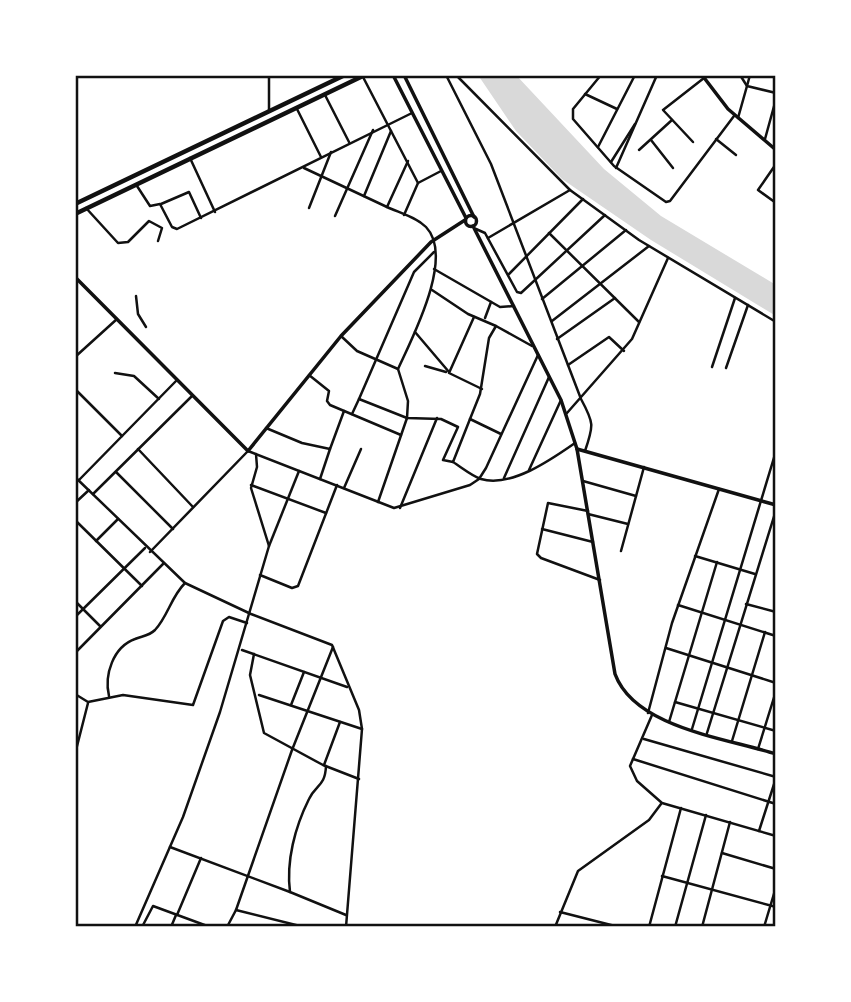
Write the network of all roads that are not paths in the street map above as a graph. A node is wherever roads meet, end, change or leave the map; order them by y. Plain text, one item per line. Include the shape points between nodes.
1 (269, 75) edge
2 (345, 75) edge
3 (393, 75) edge
4 (404, 75) edge
5 (446, 75) edge
6 (456, 75) edge
7 (601, 75) edge
8 (635, 75) edge
9 (657, 75) edge
10 (740, 75) edge
11 (750, 75) edge
12 (364, 76) edge
13 (703, 76) edge
14 (747, 86) junction
15 (776, 93) edge
16 (585, 94) junction
17 (325, 95) junction
18 (776, 99) edge
19 (297, 109) junction
20 (617, 109) junction
21 (269, 113) junction
22 (412, 113) junction
23 (736, 116) junction
24 (672, 120) junction
25 (386, 124) junction
26 (635, 124) junction
27 (373, 130) junction
28 (391, 131) junction
29 (716, 139) junction
30 (651, 140) junction
31 (765, 141) junction
32 (349, 142) junction
33 (693, 142) dead end
34 (597, 148) junction
35 (639, 150) dead end
36 (776, 150) edge
37 (331, 151) junction
38 (736, 155) dead end
39 (190, 158) junction
40 (321, 158) junction
41 (408, 161) junction
42 (611, 163) junction
43 (776, 164) edge
44 (304, 168) junction
45 (616, 168) junction
46 (673, 168) dead end
47 (440, 171) junction
48 (322, 176) junction
49 (135, 183) junction
50 (418, 183) junction
51 (348, 187) junction
52 (570, 190) junction
53 (364, 196) junction
54 (583, 199) junction
55 (776, 203) edge
56 (75, 204) edge
57 (160, 204) junction
58 (387, 207) junction
59 (86, 208) junction
60 (309, 208) dead end
61 (215, 212) junction
62 (75, 214) edge
63 (404, 215) junction
64 (605, 215) junction
65 (335, 216) dead end
66 (474, 217) junction
67 (201, 218) junction
68 (466, 219) junction
69 (513, 224) junction
70 (472, 227) junction
71 (626, 230) junction
72 (452, 231) junction
73 (550, 233) junction
74 (488, 238) junction
75 (158, 241) dead end
76 (433, 241) junction
77 (649, 246) junction
78 (567, 251) junction
79 (434, 252) junction
80 (526, 257) junction
81 (668, 258) junction
82 (583, 266) junction
83 (434, 269) junction
84 (508, 275) junction
85 (75, 277) edge
86 (534, 280) junction
87 (601, 284) junction
88 (431, 289) junction
89 (136, 296) dead end
90 (615, 298) junction
91 (735, 298) junction
92 (542, 299) junction
93 (491, 302) junction
94 (748, 305) junction
95 (514, 306) junction
96 (474, 317) junction
97 (117, 319) junction
98 (484, 319) junction
99 (551, 322) junction
100 (776, 322) edge
101 (640, 323) junction
102 (496, 326) junction
103 (146, 327) dead end
104 (415, 332) junction
105 (341, 336) junction
106 (557, 339) junction
107 (534, 348) junction
108 (624, 351) junction
109 (538, 355) junction
110 (75, 357) edge
111 (377, 359) junction
112 (425, 366) dead end
113 (568, 366) junction
114 (712, 368) dead end
115 (726, 368) dead end
116 (398, 369) junction
117 (115, 373) dead end
118 (449, 373) junction
119 (309, 375) junction
120 (549, 377) junction
121 (176, 381) junction
122 (75, 388) edge
123 (482, 389) junction
124 (192, 396) junction
125 (159, 399) junction
126 (359, 399) junction
127 (581, 399) junction
128 (561, 400) junction
129 (344, 411) junction
130 (567, 413) junction
131 (352, 414) junction
132 (407, 418) junction
133 (437, 418) junction
134 (470, 419) junction
135 (458, 427) junction
136 (266, 428) junction
137 (464, 431) junction
138 (501, 434) junction
139 (401, 435) junction
140 (123, 437) junction
141 (575, 442) junction
142 (138, 449) junction
143 (330, 449) junction
144 (361, 449) dead end
145 (577, 449) junction
146 (248, 451) junction
147 (585, 451) junction
148 (776, 451) edge
149 (256, 454) junction
150 (453, 462) junction
151 (644, 467) junction
152 (116, 471) junction
153 (299, 471) junction
154 (528, 472) junction
155 (504, 478) junction
156 (77, 479) edge
157 (320, 479) junction
158 (479, 479) junction
159 (583, 481) junction
160 (251, 485) junction
161 (337, 485) junction
162 (344, 488) junction
163 (719, 488) junction
164 (89, 490) junction
165 (93, 494) junction
166 (636, 496) junction
167 (288, 499) junction
168 (761, 500) junction
169 (378, 502) junction
170 (75, 503) edge
171 (193, 507) junction
172 (776, 507) edge
173 (400, 508) junction
174 (326, 513) junction
175 (588, 513) junction
176 (118, 519) junction
177 (76, 522) edge
178 (628, 524) junction
179 (173, 529) junction
180 (542, 529) junction
181 (96, 541) junction
182 (593, 542) junction
183 (269, 546) junction
184 (146, 547) junction
185 (621, 551) dead end
186 (150, 552) junction
187 (695, 555) junction
188 (717, 562) junction
189 (163, 564) junction
190 (124, 568) junction
191 (741, 570) junction
192 (755, 574) junction
193 (260, 575) junction
194 (600, 580) junction
195 (185, 583) junction
196 (142, 586) junction
197 (75, 601) edge
198 (746, 604) junction
199 (678, 605) junction
200 (83, 609) junction
201 (776, 612) edge
202 (703, 613) junction
203 (251, 614) junction
204 (75, 617) edge
205 (725, 620) junction
206 (248, 624) junction
207 (739, 625) junction
208 (101, 627) junction
209 (765, 632) junction
210 (776, 636) edge
211 (333, 647) junction
212 (666, 648) junction
213 (240, 649) junction
214 (75, 653) edge
215 (254, 654) junction
216 (690, 656) junction
217 (712, 663) junction
218 (726, 668) junction
219 (304, 672) junction
220 (751, 676) junction
221 (321, 678) junction
222 (776, 683) edge
223 (347, 688) junction
224 (776, 691) edge
225 (75, 694) edge
226 (257, 694) junction
227 (109, 696) junction
228 (80, 699) junction
229 (75, 701) edge
230 (89, 702) junction
231 (675, 702) junction
232 (291, 706) junction
233 (698, 708) junction
234 (307, 711) junction
235 (713, 712) junction
236 (650, 714) junction
237 (738, 720) junction
238 (340, 722) junction
239 (668, 722) junction
240 (765, 728) junction
241 (362, 729) junction
242 (692, 729) junction
243 (776, 731) edge
244 (707, 733) junction
245 (643, 739) junction
246 (732, 741) junction
247 (758, 749) junction
248 (292, 750) junction
249 (75, 754) edge
250 (776, 754) edge
251 (633, 759) junction
252 (325, 765) junction
253 (776, 777) edge
254 (359, 779) junction
255 (768, 802) junction
256 (662, 803) junction
257 (776, 804) edge
258 (681, 808) junction
259 (706, 815) junction
260 (730, 822) junction
261 (759, 831) junction
262 (776, 836) edge
263 (170, 847) junction
264 (722, 853) junction
265 (201, 858) junction
266 (776, 869) edge
267 (248, 875) junction
268 (662, 876) junction
269 (686, 883) junction
270 (776, 887) edge
271 (712, 890) junction
272 (290, 892) junction
273 (770, 906) junction
274 (776, 907) edge
275 (236, 910) junction
276 (560, 912) junction
277 (176, 915) junction
278 (347, 915) junction
279 (590, 919) junction
280 (704, 926) edge
281 (135, 927) edge
282 (142, 927) edge
283 (171, 927) edge
284 (210, 927) edge
285 (227, 927) edge
286 (303, 927) edge
287 (346, 927) edge
288 (555, 927) edge
289 (588, 927) edge
290 (619, 927) edge
291 (649, 927) edge
292 (675, 927) edge
293 (764, 927) edge

1 - 21 street
2 - 21 main road
3 - 22 street
4 - 66 street
5 - 69 street via 491,164
6 - 52 street
7 - 16 street
8 - 20 street
9 - 26 street
10 - 14 street
11 - 14 street
12 - 17 main road
12 - 25 street
13 - 23 street
13 - 24 street via 664,108
14 - 15 street
14 - 23 street
16 - 20 street
16 - 34 street via 571,115
17 - 19 main road
17 - 32 street
18 - 31 street
19 - 39 main road
19 - 40 street
20 - 34 street
21 - 56 main road
22 - 25 street
22 - 47 street
23 - 29 street
23 - 31 street
24 - 30 street
24 - 33 street
25 - 27 street
25 - 28 street
26 - 42 street
26 - 45 street
27 - 32 street
27 - 51 street
28 - 41 street
28 - 53 street
29 - 38 street
29 - 45 street via 668,201
30 - 35 street
30 - 46 street
31 - 36 street
32 - 37 street
34 - 42 street
37 - 40 street
37 - 48 street
39 - 49 main road
39 - 61 street
40 - 44 street
41 - 50 street
41 - 58 street
42 - 45 street
43 - 55 street via 758,190
44 - 48 street
44 - 61 street
47 - 50 street
47 - 68 street
48 - 51 street
48 - 60 street
49 - 57 street via 150,206
49 - 59 main road
50 - 63 street
51 - 53 street
51 - 65 street
52 - 54 street
52 - 69 street
53 - 58 street
54 - 64 street
54 - 73 street
57 - 67 street via 174,228
57 - 67 street via 189,192
58 - 63 street
59 - 62 main road
59 - 75 street via 118,243 128,242 149,221 162,228
61 - 67 street
63 - 76 street via 424,225
64 - 71 street
64 - 78 street
66 - 68 street
66 - 70 street
68 - 70 street
68 - 72 street
69 - 74 street
69 - 80 street
70 - 72 street
70 - 74 street
70 - 95 street
71 - 77 street
71 - 82 street
72 - 76 street
73 - 78 street
73 - 80 street
74 - 84 street
76 - 79 street
76 - 105 street
77 - 81 street
77 - 87 street
78 - 82 street
78 - 86 street
79 - 83 street
79 - 111 street via 414,272
80 - 84 street
80 - 86 street
81 - 91 street
81 - 101 street
82 - 87 street
82 - 92 street
83 - 88 street
83 - 93 street
84 - 86 street via 519,293
85 - 97 street
86 - 92 street
87 - 90 street
87 - 99 street
88 - 96 street
88 - 104 street
89 - 103 street via 138,314
90 - 101 street
90 - 106 street
91 - 94 street
91 - 114 street
92 - 99 street
93 - 95 street via 503,308
93 - 98 street
94 - 100 street
94 - 115 street
95 - 107 street
96 - 98 street
96 - 118 street
97 - 110 street
97 - 121 street
98 - 102 street
99 - 106 street
101 - 108 street
102 - 107 street
102 - 123 street via 488,342
104 - 116 street
104 - 118 street
105 - 111 street via 356,351
105 - 119 street
106 - 113 street
107 - 109 street
108 - 113 street via 608,337
108 - 127 street
109 - 120 street
109 - 138 street
111 - 116 street
111 - 126 street
112 - 118 street
113 - 127 street
116 - 132 street via 408,401
117 - 125 street via 134,376
118 - 123 street
119 - 129 street via 329,391 327,403
119 - 136 street
120 - 128 street
120 - 155 street
121 - 124 street
121 - 125 street
122 - 140 street
123 - 134 street
124 - 142 street
124 - 146 street
125 - 140 street
126 - 131 street
126 - 132 street
127 - 130 street
127 - 147 street via 593,428
128 - 130 street
128 - 154 street
129 - 131 street
129 - 143 street
130 - 141 street
131 - 139 street
132 - 133 street
132 - 139 street
133 - 135 street
133 - 173 street
134 - 137 street
134 - 138 street
135 - 137 street
135 - 150 street via 443,460
136 - 143 street
136 - 146 street
137 - 150 street
138 - 158 street
139 - 169 street
140 - 156 street
141 - 145 street
141 - 154 street
142 - 152 street
142 - 171 street
143 - 157 street
144 - 162 street
145 - 147 street
145 - 159 street
146 - 149 street
146 - 171 street
147 - 151 street
148 - 168 street
149 - 153 street
149 - 160 street
150 - 158 street
151 - 163 street
151 - 166 street
152 - 165 street
152 - 179 street
153 - 157 street
153 - 167 street
154 - 155 street
155 - 158 street
156 - 164 street
157 - 161 street
158 - 173 street
159 - 166 street
159 - 175 street
160 - 167 street
160 - 183 street
161 - 162 street
161 - 174 street
162 - 169 street
163 - 168 street
163 - 187 street
164 - 165 street
164 - 170 street
165 - 176 street
166 - 178 street
167 - 174 street
167 - 183 street
168 - 172 street
168 - 191 street
169 - 173 street
171 - 179 street
172 - 192 street
174 - 193 street via 297,587
175 - 178 street
175 - 180 street via 550,502
175 - 182 street
176 - 181 street
176 - 184 street
177 - 181 street
178 - 185 street
179 - 186 street
180 - 182 street
180 - 194 street via 539,556
181 - 190 street
182 - 194 street
183 - 193 street
184 - 186 street
184 - 190 street
186 - 189 street
187 - 188 street
187 - 199 street
188 - 191 street
188 - 202 street
189 - 195 street
189 - 196 street
190 - 196 street
190 - 200 street
191 - 192 street
191 - 205 street
192 - 198 street
193 - 203 street
194 - 236 street via 615,674 629,698
195 - 203 street
195 - 227 street via 172,597 156,629 128,643 111,663
196 - 208 street
197 - 200 street
198 - 201 street
198 - 207 street
199 - 202 street
199 - 212 street
200 - 204 street
200 - 208 street
202 - 205 street
202 - 216 street
203 - 206 street
203 - 211 street
205 - 207 street
205 - 217 street
206 - 213 street
206 - 227 street via 229,617 223,621 193,705
207 - 209 street
207 - 218 street
208 - 214 street
209 - 210 street
209 - 220 street
211 - 221 street
211 - 223 street
212 - 216 street
212 - 236 street
213 - 215 street
213 - 263 street
215 - 219 street
215 - 226 street via 250,670
216 - 217 street
216 - 231 street
217 - 218 street
217 - 233 street
218 - 220 street
218 - 235 street
219 - 221 street
219 - 232 street
220 - 222 street
220 - 237 street
221 - 223 street
221 - 234 street
223 - 241 street via 359,710
224 - 240 street
225 - 228 street
226 - 232 street
226 - 248 street via 264,733
227 - 230 street
228 - 229 street
228 - 230 street
230 - 249 street
231 - 233 street
231 - 239 street
232 - 234 street
233 - 235 street
233 - 242 street
234 - 238 street
234 - 248 street
235 - 237 street
235 - 244 street
236 - 239 street
236 - 245 street
237 - 240 street
237 - 246 street
238 - 241 street
238 - 252 street
239 - 242 street
240 - 243 street
240 - 247 street
241 - 254 street
242 - 244 street
244 - 246 street
245 - 251 street
245 - 253 street
246 - 247 street
247 - 250 street
248 - 252 street
248 - 267 street
251 - 255 street
251 - 256 street via 631,771 637,781
252 - 254 street
252 - 272 street via 323,784 309,799 289,859
253 - 255 street
254 - 278 street
255 - 257 street
255 - 261 street
256 - 258 street
256 - 276 street via 649,820 578,871
258 - 259 street
258 - 268 street
259 - 260 street
259 - 269 street
260 - 261 street
260 - 264 street
261 - 262 street
263 - 265 street
263 - 281 street
264 - 266 street
264 - 271 street
265 - 267 street
265 - 277 street
267 - 272 street
267 - 275 street
268 - 269 street
268 - 291 street
269 - 271 street
269 - 292 street
270 - 273 street
271 - 273 street
271 - 280 street
272 - 278 street
273 - 274 street
273 - 293 street
275 - 285 street
275 - 286 street
276 - 279 street
276 - 288 street
277 - 282 street via 153,906
277 - 283 street
277 - 284 street
278 - 287 street
279 - 289 street
279 - 290 street

